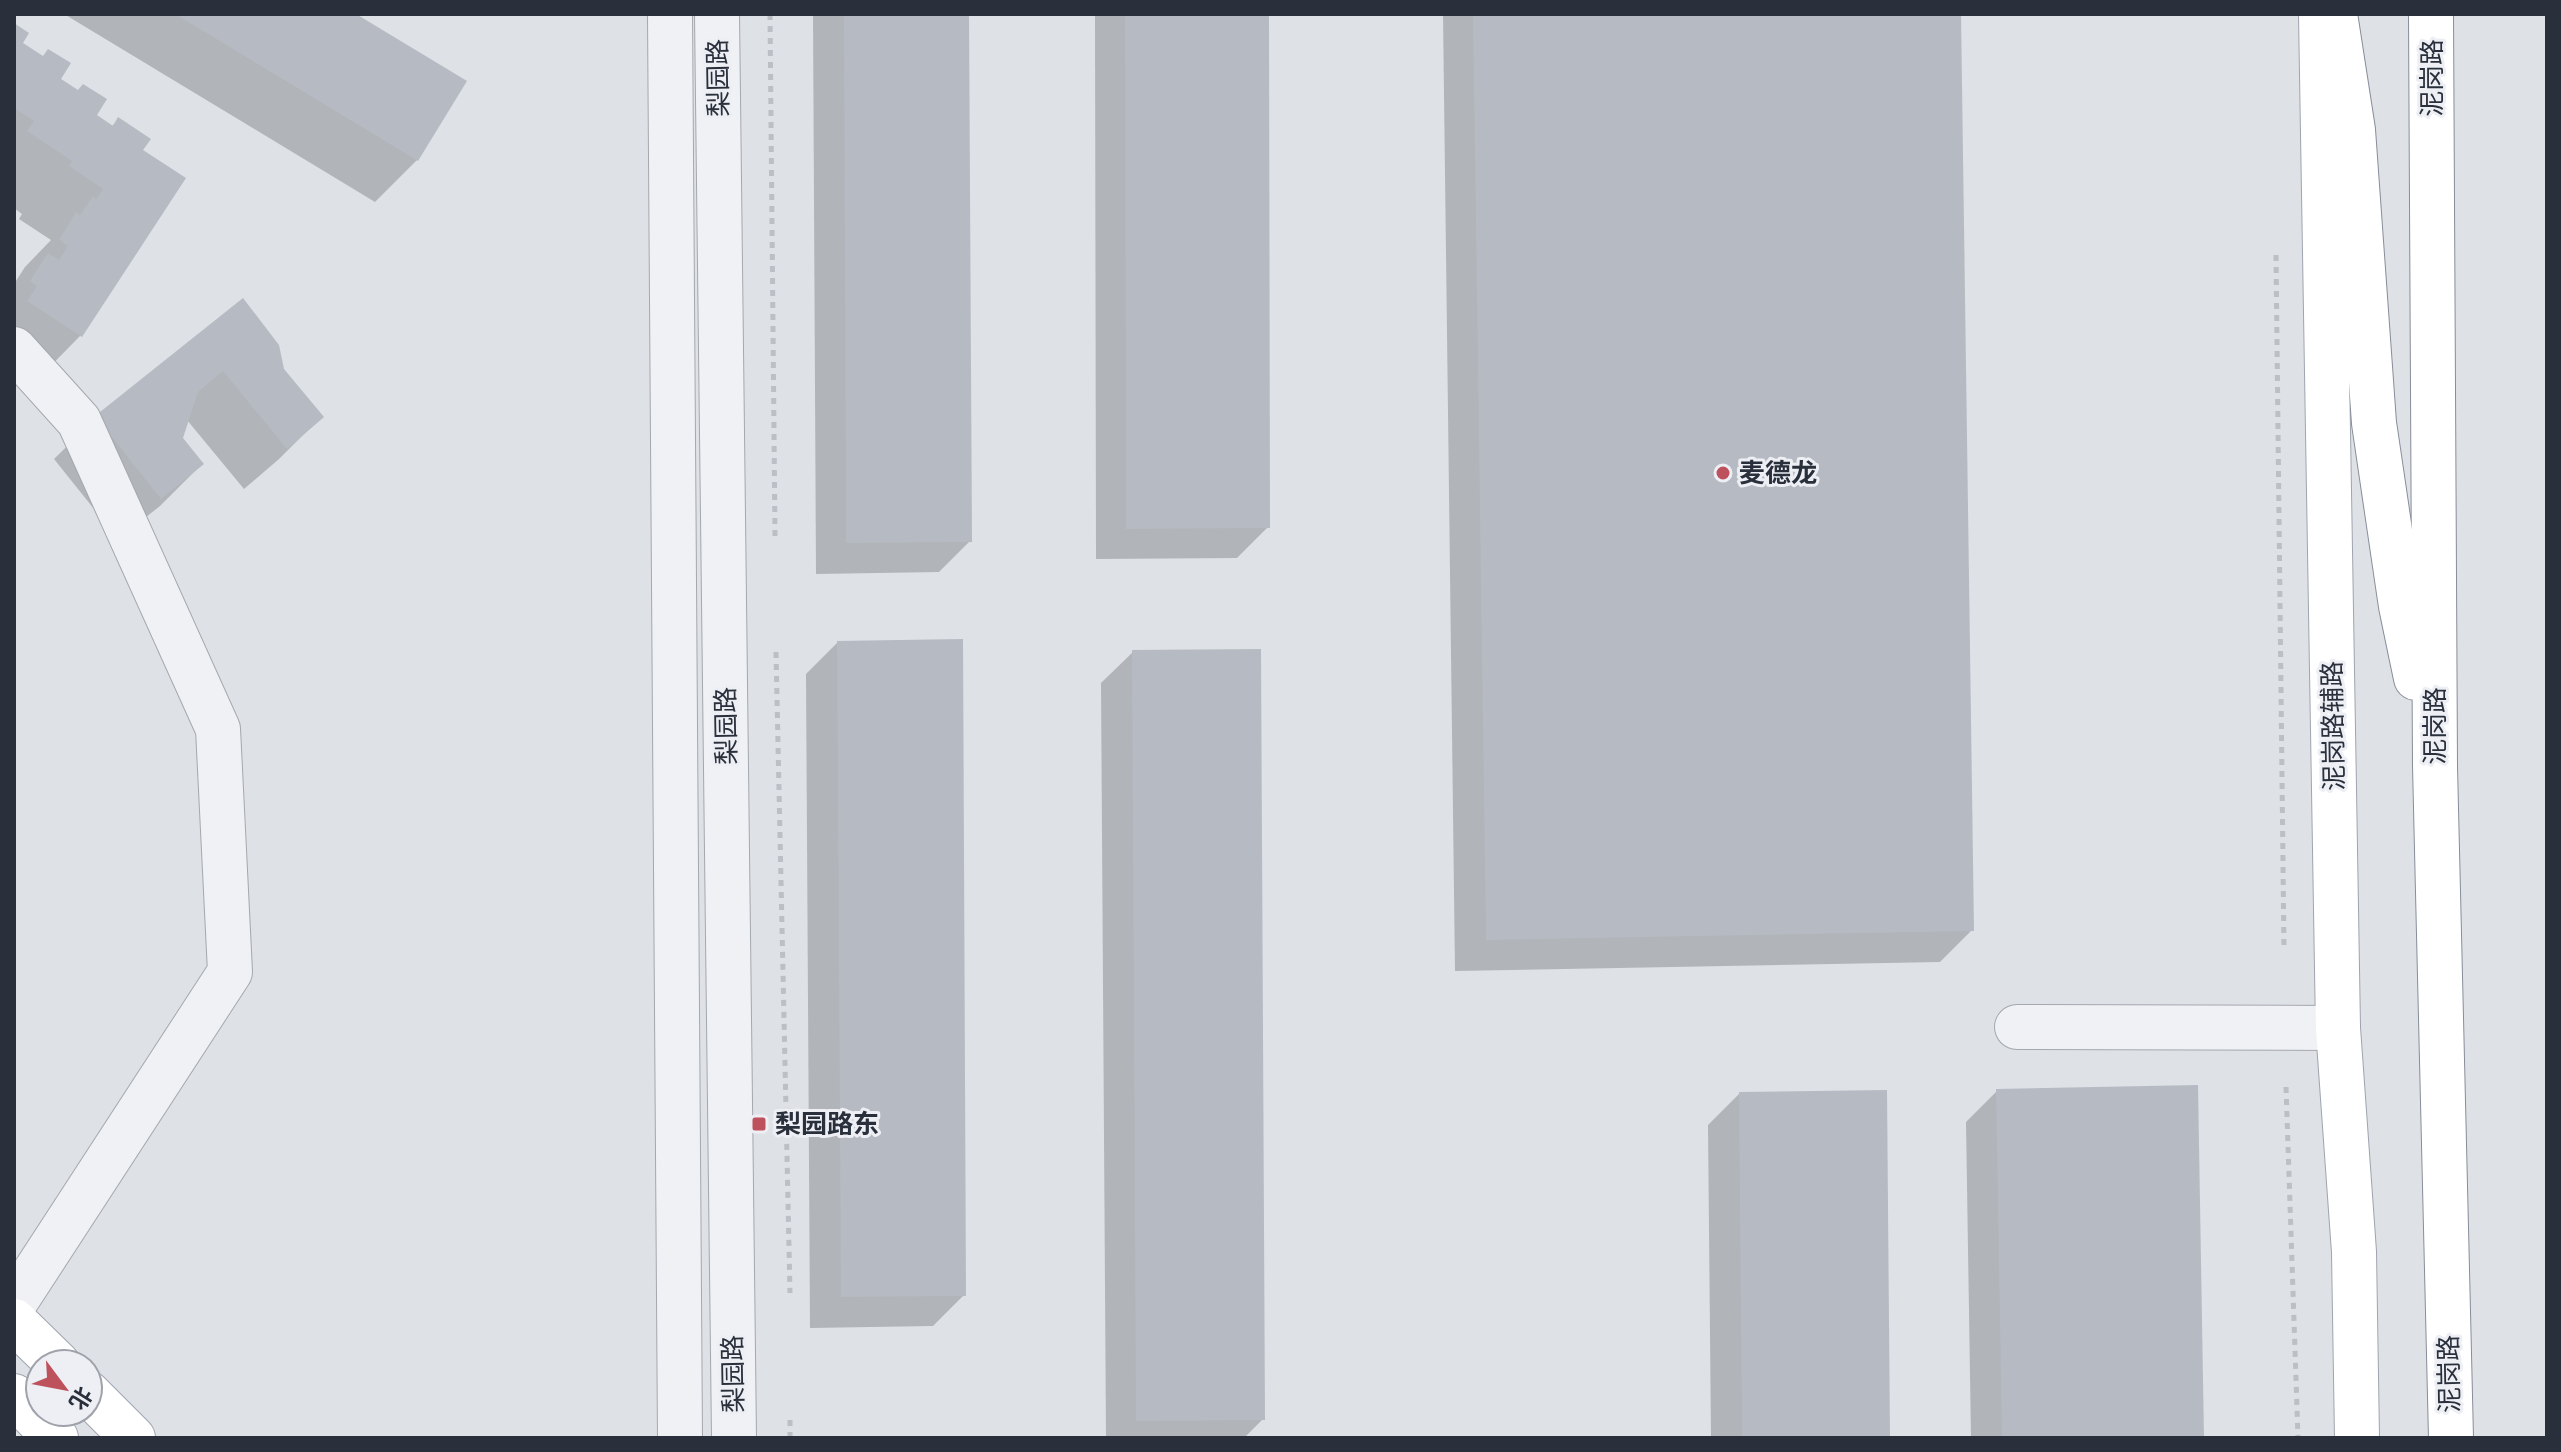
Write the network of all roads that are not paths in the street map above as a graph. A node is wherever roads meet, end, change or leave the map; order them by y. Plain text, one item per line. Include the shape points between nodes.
1 (670, 14) edge
2 (717, 14) edge
3 (2321, 14) edge
4 (2335, 14) edge
5 (2431, 14) edge
6 (14, 349) edge
7 (2435, 766) junction
8 (2017, 1027) dead end
9 (2338, 1028) junction
10 (14, 1304) edge
11 (14, 1321) edge
12 (42, 1348) edge
13 (14, 1396) edge
14 (104, 1409) edge
15 (56, 1438) edge
16 (133, 1438) edge
17 (680, 1438) edge
18 (734, 1438) edge
19 (2357, 1438) edge
20 (2451, 1438) edge

1 - 17 street, 梨园路
2 - 18 street, 梨园路
3 - 9 main road, 泥岗路辅路
4 - 7 main road via 2353,130 2374,423 2401,606
5 - 7 main road, 泥岗路
6 - 10 street via 79,421 218,729 230,972
7 - 20 main road, 泥岗路
8 - 9 street
9 - 19 main road, 泥岗路辅路 via 2354,1252
11 - 12 main road
13 - 15 main road
14 - 16 main road

